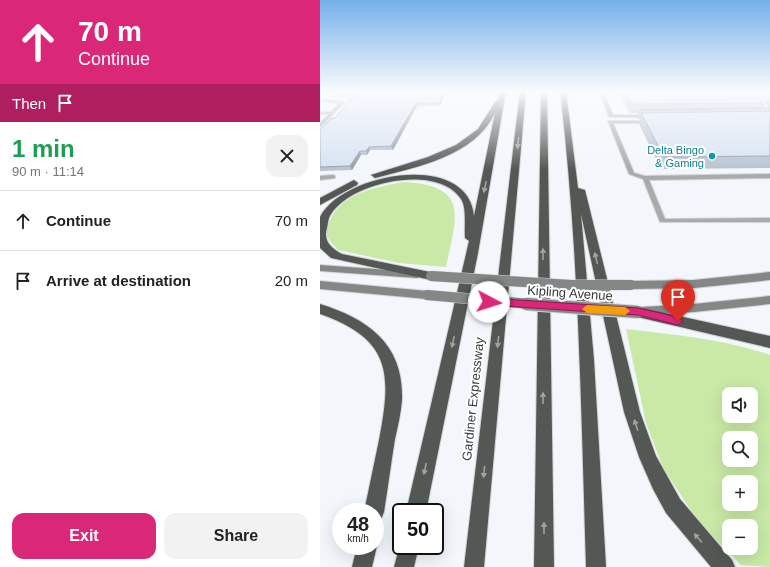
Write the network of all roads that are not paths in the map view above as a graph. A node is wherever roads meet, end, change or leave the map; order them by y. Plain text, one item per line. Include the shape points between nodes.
1 (328, 117) edge
2 (489, 117) edge
3 (499, 117) edge
4 (521, 117) edge
5 (544, 117) edge
6 (567, 117) edge
7 (656, 121) edge
8 (320, 126) edge
9 (571, 151) junction
10 (770, 176) edge
11 (333, 177) dead end
12 (320, 178) edge
13 (645, 178) junction
14 (320, 202) edge
15 (770, 220) edge
16 (472, 253) junction
17 (320, 268) edge
18 (431, 276) junction
19 (770, 276) edge
20 (320, 285) edge
21 (770, 300) edge
22 (320, 309) edge
23 (638, 312) junction
24 (770, 342) edge
25 (376, 503) edge
26 (418, 503) edge
27 (365, 555) edge
28 (407, 555) edge
29 (362, 567) edge
30 (404, 567) edge
31 (474, 567) edge
32 (544, 567) edge
33 (596, 567) edge
34 (725, 567) edge

1 - 8 lane
2 - 14 highway via 481,131 463,144 352,184
3 -> 16 highway, Gardiner Expressway
4 -> 31 highway, Gardiner Expressway
32 -> 5 highway
6 - 9 highway
7 - 13 lane via 610,122 632,174
9 - 33 highway via 587,360
34 -> 9 highway via 675,509 659,483 642,444 632,412
10 - 13 lane
11 - 12 lane
13 - 15 lane via 662,222
16 - 18 highway via 468,205 465,198 455,186 431,179 397,178 372,183 344,197 326,212 322,219 320,239 330,253
16 -> 26 highway, Gardiner Expressway
17 - 18 main road, Kipling Avenue
18 - 19 main road, Kipling Avenue, bridge via 571,285 631,285 694,284
20 - 23 main road, Kipling Avenue, bridge via 512,304
21 - 23 main road, Kipling Avenue
22 - 25 highway via 356,323 369,333 387,356 393,376 394,396
23 - 24 highway
27 - 29 highway
28 - 30 highway

